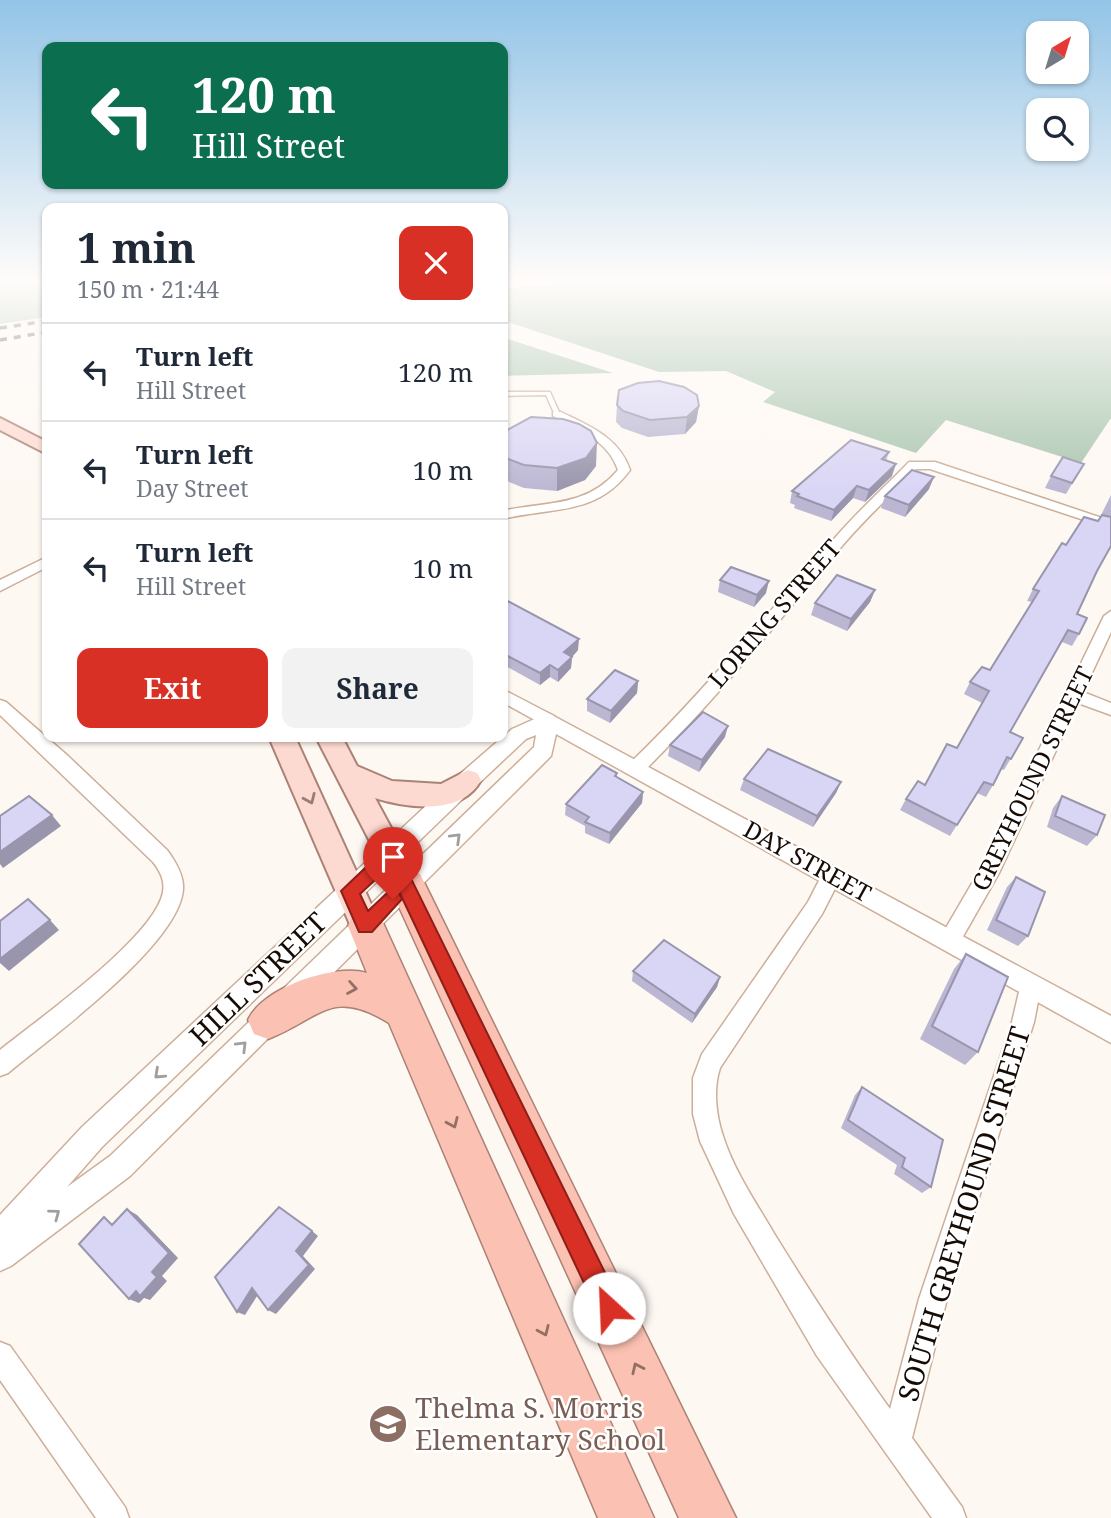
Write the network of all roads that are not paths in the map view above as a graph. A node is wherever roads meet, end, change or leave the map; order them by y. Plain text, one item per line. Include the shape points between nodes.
1 (508, 394) edge
2 (556, 414) joint
3 (0, 423) edge
4 (42, 446) edge
5 (508, 514) edge
6 (1111, 525) edge
7 (42, 564) edge
8 (0, 586) edge
9 (1111, 616) edge
10 (1073, 695) junction
11 (508, 698) edge
12 (0, 706) edge
13 (1111, 709) edge
14 (548, 720) junction
15 (42, 741) edge
16 (44, 742) edge
17 (284, 742) edge
18 (331, 742) edge
19 (635, 769) junction
20 (344, 770) junction
21 (468, 780) junction
22 (399, 870) junction
23 (832, 875) junction
24 (350, 891) junction
25 (366, 926) junction
26 (950, 940) junction
27 (1030, 986) junction
28 (403, 1010) junction
29 (268, 1020) junction
30 (1111, 1030) edge
31 (0, 1065) edge
32 (0, 1238) edge
33 (0, 1255) edge
34 (0, 1356) edge
35 (895, 1442) junction
36 (114, 1518) edge
37 (626, 1518) edge
38 (708, 1518) edge
39 (951, 1518) edge

1 - 2 lane via 548,393
2 - 5 street via 613,446 624,470 613,488 592,499 573,506
3 - 4 main road
6 - 19 street, LORING STREET via 932,465 909,467
7 - 8 street
9 - 10 street, GREYHOUND STREET
10 - 13 street
10 - 26 street, GREYHOUND STREET via 992,867
11 - 14 street, DAY STREET
12 - 15 street
14 - 19 street, DAY STREET
14 - 21 street, HILL STREET via 519,734
22 -> 14 street, HILL STREET via 544,750
16 - 31 street via 160,856 174,885 168,907 150,932
17 -> 24 main road
18 - 20 main road
19 - 23 street, DAY STREET
20 - 21 main road via 354,779 418,796 446,794
20 - 22 main road
21 - 22 street, HILL STREET
22 - 24 street, HILL STREET
22 - 25 street, HILL STREET
38 -> 22 highway
23 - 26 street, DAY STREET
23 - 35 street via 710,1062 704,1103 723,1165 819,1334
24 - 25 main road
24 -> 32 street, HILL STREET via 92,1137
25 - 28 highway
25 - 29 street, HILL STREET
26 - 27 street, DAY STREET
27 - 30 street, DAY STREET
27 - 35 street, SOUTH GREYHOUND STREET via 1023,1022 933,1299
29 -> 28 highway via 326,988 347,985 385,998
28 -> 37 highway
33 -> 29 street, HILL STREET via 120,1166
34 - 36 street
35 - 39 street

